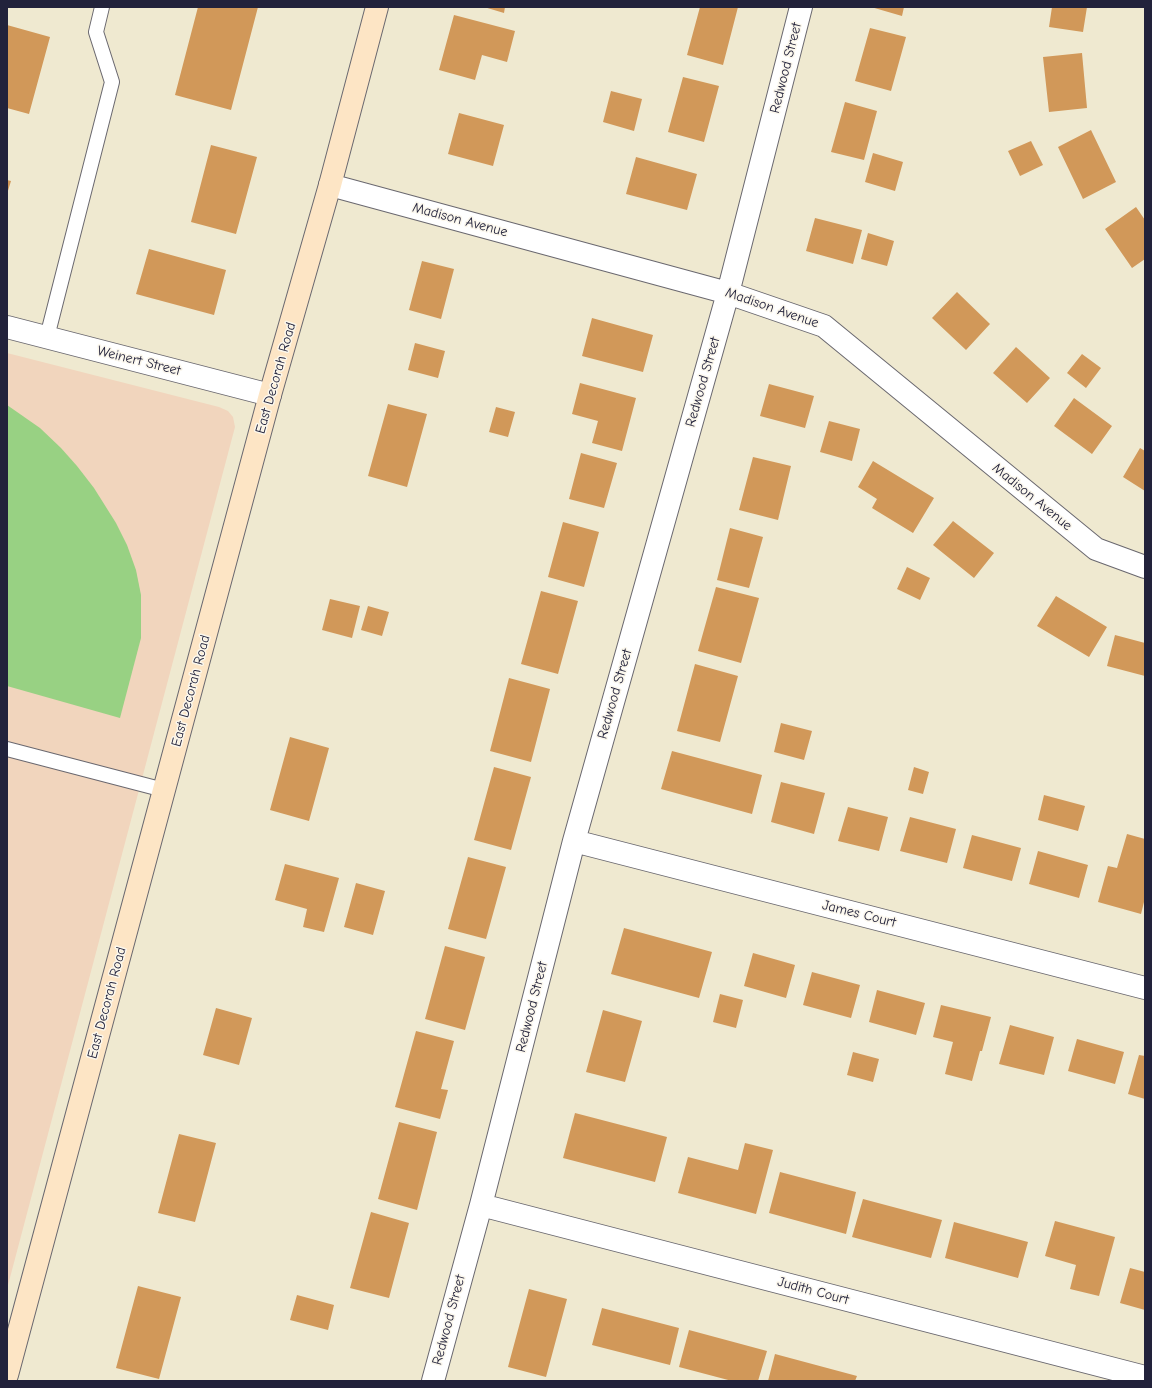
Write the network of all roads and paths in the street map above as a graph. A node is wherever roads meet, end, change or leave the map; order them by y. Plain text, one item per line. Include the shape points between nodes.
1 (102, 7) edge
2 (377, 7) edge
3 (801, 7) edge
4 (330, 185) junction
5 (728, 293) junction
6 (7, 327) edge
7 (47, 337) junction
8 (270, 395) junction
9 (1145, 567) edge
10 (7, 749) edge
11 (164, 790) junction
12 (574, 841) junction
13 (1145, 988) edge
14 (481, 1205) junction
15 (7, 1375) edge
16 (1145, 1377) edge
17 (432, 1381) edge

1 - 7 lane via 96,32 112,82
2 - 4 street, East Decorah Road
3 - 5 street, Redwood Street
4 - 5 street, Madison Avenue
4 - 8 street, East Decorah Road
5 - 9 street, Madison Avenue via 824,326 1096,549
5 - 12 street, Redwood Street
6 - 7 street, Weinert Street
7 - 8 street, Weinert Street
8 - 11 street, East Decorah Road
10 - 11 lane
11 - 15 street, East Decorah Road
12 - 13 street, James Court
12 - 14 street, Redwood Street
14 - 16 street, Judith Court
14 - 17 street, Redwood Street

